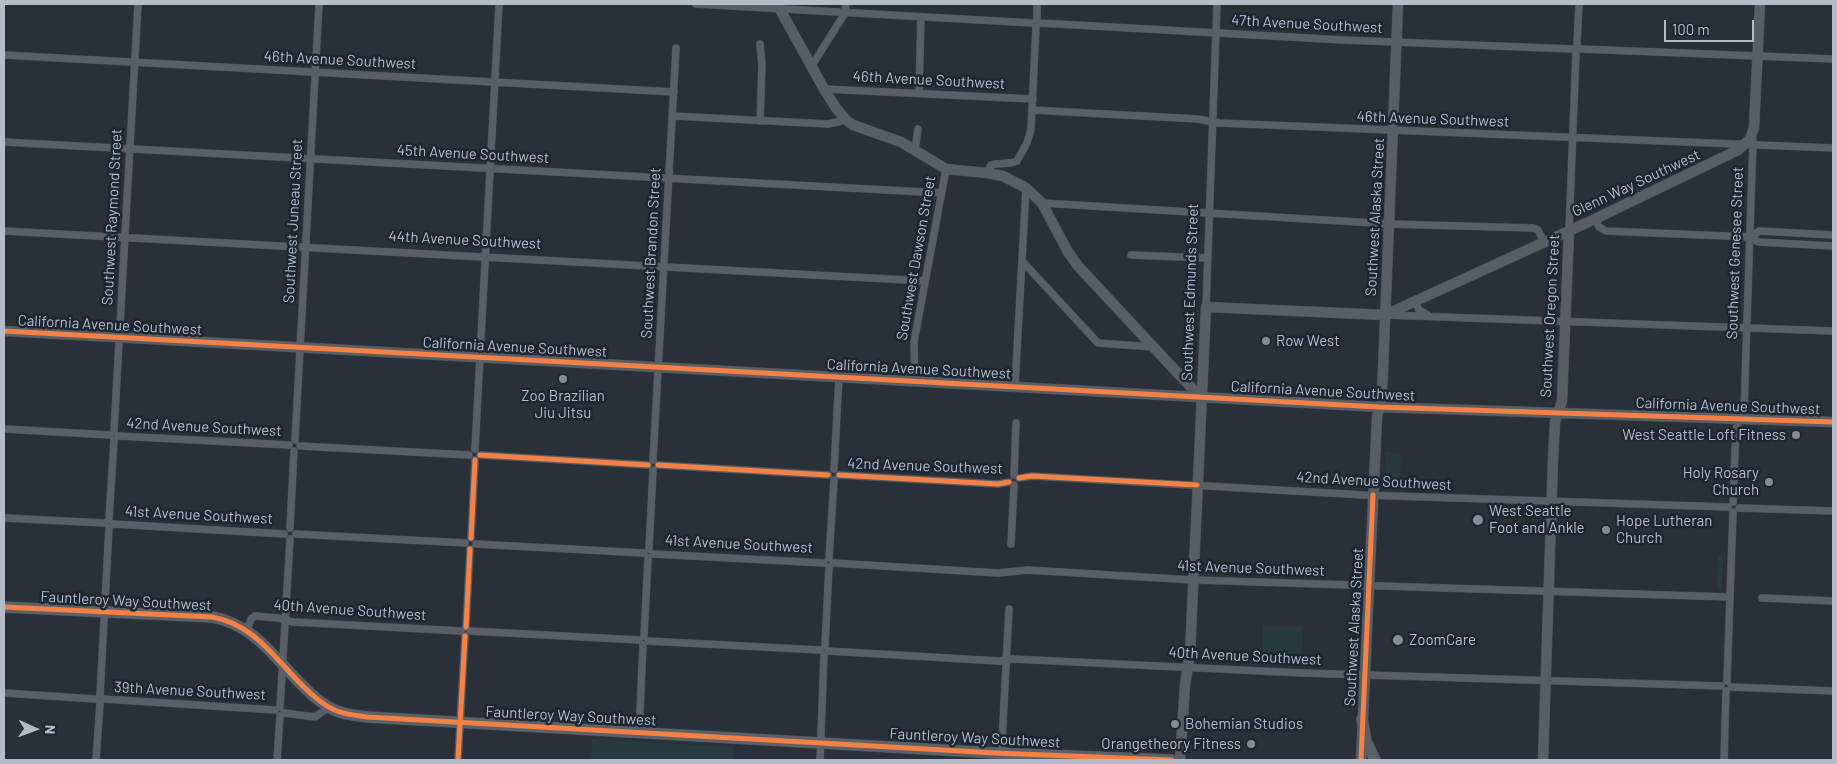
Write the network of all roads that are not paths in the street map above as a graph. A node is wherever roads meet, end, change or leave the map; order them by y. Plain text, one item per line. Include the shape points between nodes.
1 (138, 4) edge
2 (319, 4) edge
3 (499, 4) edge
4 (696, 4) edge
5 (846, 4) edge
6 (1037, 4) edge
7 (1217, 4) edge
8 (1398, 4) edge
9 (1579, 4) edge
10 (1760, 4) edge
11 (778, 6) edge
12 (845, 13) junction
13 (921, 17) junction
14 (1036, 23) junction
15 (1216, 32) junction
16 (1396, 42) junction
17 (760, 44) dead end
18 (676, 48) dead end
19 (1577, 49) junction
20 (4, 55) edge
21 (1757, 56) junction
22 (1833, 59) edge
23 (134, 62) junction
24 (811, 67) junction
25 (315, 73) junction
26 (495, 82) junction
27 (824, 89) junction
28 (674, 92) junction
29 (919, 93) junction
30 (1033, 99) junction
31 (1032, 110) junction
32 (673, 116) junction
33 (846, 120) junction
34 (1212, 121) junction
35 (760, 122) junction
36 (918, 129) dead end
37 (1394, 131) junction
38 (1573, 138) junction
39 (4, 142) edge
40 (1750, 144) junction
41 (1833, 148) edge
42 (129, 149) junction
43 (915, 150) junction
44 (310, 158) junction
45 (490, 169) junction
46 (946, 169) junction
47 (987, 173) junction
48 (669, 178) junction
49 (1026, 188) junction
50 (941, 193) junction
51 (1042, 203) junction
52 (1208, 214) junction
53 (1595, 219) junction
54 (1390, 224) junction
55 (4, 230) edge
56 (1569, 231) junction
57 (1833, 235) edge
58 (125, 237) junction
59 (1751, 237) junction
60 (1544, 242) junction
61 (306, 246) junction
62 (1833, 246) edge
63 (1130, 255) dead end
64 (486, 257) junction
65 (1206, 258) junction
66 (1022, 261) junction
67 (664, 266) junction
68 (925, 281) junction
69 (1415, 302) junction
70 (1206, 307) junction
71 (1385, 315) junction
72 (1433, 317) junction
73 (1566, 321) junction
74 (1747, 328) junction
75 (4, 331) edge
76 (1833, 331) edge
77 (119, 338) junction
78 (1153, 346) junction
79 (300, 348) junction
80 (480, 358) junction
81 (658, 367) junction
82 (839, 377) junction
83 (915, 381) junction
84 (1015, 386) junction
85 (1200, 396) junction
86 (1379, 407) junction
87 (1557, 414) junction
88 (1741, 419) junction
89 (1833, 422) edge
90 (1016, 423) dead end
91 (4, 429) edge
92 (114, 436) junction
93 (294, 445) junction
94 (477, 455) junction
95 (653, 465) junction
96 (836, 475) junction
97 (1017, 477) junction
98 (1012, 484) junction
99 (1197, 485) junction
100 (1373, 495) junction
101 (1552, 502) junction
102 (1733, 507) junction
103 (1833, 511) edge
104 (4, 518) edge
105 (109, 524) junction
106 (290, 528) junction
107 (296, 534) junction
108 (287, 536) junction
109 (471, 543) junction
110 (1011, 544) dead end
111 (648, 553) junction
112 (829, 563) junction
113 (1193, 580) junction
114 (1369, 586) junction
115 (1549, 591) junction
116 (1729, 597) junction
117 (1762, 598) dead end
118 (1833, 601) edge
119 (4, 607) edge
120 (1009, 609) dead end
121 (105, 612) junction
122 (285, 620) junction
123 (247, 630) junction
124 (466, 631) junction
125 (643, 641) junction
126 (824, 651) junction
127 (1006, 660) junction
128 (282, 664) junction
129 (1188, 667) junction
130 (1365, 676) junction
131 (1546, 681) junction
132 (1726, 686) junction
133 (1833, 691) edge
134 (4, 693) edge
135 (100, 699) junction
136 (329, 707) junction
137 (280, 711) junction
138 (1362, 720) junction
139 (460, 723) junction
140 (639, 732) junction
141 (820, 742) junction
142 (1004, 757) edge
143 (96, 760) edge
144 (277, 760) edge
145 (458, 760) edge
146 (820, 760) edge
147 (1171, 760) edge
148 (1180, 760) edge
149 (1361, 760) edge
150 (1375, 760) edge
151 (1543, 760) edge
152 (1724, 760) edge

1 - 23 street, Southwest Raymond Street
2 - 25 street, Southwest Juneau Street
3 - 26 street
4 - 11 street, 47th Avenue Southwest
5 - 12 street
6 - 14 street
7 - 15 street, Southwest Edmunds Street
8 - 16 street, Southwest Alaska Street
9 - 19 street, Southwest Oregon Street
10 - 21 street
11 - 12 street, 47th Avenue Southwest
11 - 24 street
12 - 13 street, 47th Avenue Southwest
12 - 24 street
13 - 14 street, 47th Avenue Southwest
13 - 29 street
14 - 15 street, 47th Avenue Southwest
14 - 30 street
15 - 16 street, 47th Avenue Southwest
15 - 34 street, Southwest Edmunds Street
16 - 19 street, 47th Avenue Southwest
16 - 37 street, Southwest Alaska Street
17 - 35 street
18 - 28 street, Southwest Brandon Street
19 - 21 street, 47th Avenue Southwest
19 - 38 street, Southwest Oregon Street
20 - 23 street, 46th Avenue Southwest
21 - 22 street, 47th Avenue Southwest
21 - 40 street via 1754,128
23 - 25 street, 46th Avenue Southwest
23 - 42 street, Southwest Raymond Street
24 - 27 street
25 - 26 street, 46th Avenue Southwest
25 - 44 street, Southwest Juneau Street
26 - 28 street, 46th Avenue Southwest
26 - 45 street
27 - 29 street, 46th Avenue Southwest
27 - 33 street
28 - 32 street, Southwest Brandon Street
29 - 30 street, 46th Avenue Southwest
30 - 31 street
31 - 34 street, 46th Avenue Southwest
31 - 47 street via 1030,136 1017,160 1007,164 995,163
32 - 35 street
32 - 48 street, Southwest Brandon Street
33 - 35 street via 828,124
33 - 43 street
34 - 37 street, 46th Avenue Southwest
34 - 52 street, Southwest Edmunds Street
36 - 43 street
37 - 38 street, 46th Avenue Southwest
37 - 54 street, Southwest Alaska Street
38 - 40 street, 46th Avenue Southwest
38 - 56 street, Southwest Oregon Street
39 - 42 street, 45th Avenue Southwest
40 - 41 street, 46th Avenue Southwest
40 - 53 street, Glenn Way Southwest
40 - 59 street, Southwest Genesee Street
42 - 44 street, 45th Avenue Southwest
42 - 58 street, Southwest Raymond Street
43 - 46 street
44 - 45 street, 45th Avenue Southwest
44 - 61 street, Southwest Juneau Street
45 - 48 street, 45th Avenue Southwest
45 - 64 street
46 - 47 street
46 - 50 street, Southwest Dawson Street
47 - 49 street via 1003,176
48 - 50 street, 45th Avenue Southwest
48 - 67 street, Southwest Brandon Street
49 - 51 street
49 - 66 street
50 - 68 street, Southwest Dawson Street
51 - 52 street
51 - 78 street via 1078,266
52 - 54 street
52 - 65 street, Southwest Edmunds Street
53 - 56 street, Glenn Way Southwest
53 - 59 street via 1599,228 1606,231
54 - 60 street via 1533,228 1538,230
54 - 71 street, Southwest Alaska Street
55 - 58 street, 44th Avenue Southwest
56 - 60 street, Glenn Way Southwest
56 - 73 street, Southwest Oregon Street
57 - 59 street via 1759,231
58 - 61 street, 44th Avenue Southwest
58 - 77 street, Southwest Raymond Street
59 - 62 street via 1758,242
59 - 74 street, Southwest Genesee Street
60 - 69 street, Glenn Way Southwest
61 - 64 street, 44th Avenue Southwest
61 - 79 street, Southwest Juneau Street
63 - 65 street
64 - 67 street, 44th Avenue Southwest
64 - 80 street
65 - 70 street, Southwest Edmunds Street
66 - 78 street via 1098,344
66 - 84 street
67 - 68 street, 44th Avenue Southwest
67 - 81 street, Southwest Brandon Street
68 - 83 street, Southwest Dawson Street via 914,342
69 - 71 street, Glenn Way Southwest
69 - 72 street via 1420,312
70 - 71 street
70 - 85 street, Southwest Edmunds Street
71 - 72 street
71 - 86 street, Southwest Alaska Street
72 - 73 street
73 - 74 street
73 - 87 street, Southwest Oregon Street via 1562,400
74 - 76 street
74 - 88 street, Southwest Genesee Street via 1744,412
75 - 77 street, California Avenue Southwest
77 - 79 street, California Avenue Southwest
77 - 92 street, Southwest Raymond Street
78 - 85 street
79 - 80 street, California Avenue Southwest
79 - 93 street, Southwest Juneau Street
80 - 81 street, California Avenue Southwest
80 - 94 street
81 - 82 street, California Avenue Southwest
81 - 95 street, Southwest Brandon Street
82 - 83 street, California Avenue Southwest
82 - 96 street
83 - 84 street, California Avenue Southwest
84 - 85 street, California Avenue Southwest
85 - 86 street, California Avenue Southwest
85 - 99 street, Southwest Edmunds Street
86 - 87 street, California Avenue Southwest
86 - 100 street, Southwest Alaska Street
87 - 88 street, California Avenue Southwest
87 - 101 street, Southwest Oregon Street
88 - 89 street, California Avenue Southwest
88 - 102 street, Southwest Genesee Street via 1736,428
90 - 97 street
91 - 92 street, 42nd Avenue Southwest
92 - 93 street, 42nd Avenue Southwest
92 - 105 street, Southwest Raymond Street
93 - 94 street, 42nd Avenue Southwest via 469,455 472,450
93 - 106 street, Southwest Juneau Street
94 - 95 street, 42nd Avenue Southwest
94 - 109 street
95 - 96 street, 42nd Avenue Southwest via 828,475 830,470
95 - 111 street, Southwest Brandon Street
96 - 98 street, 42nd Avenue Southwest
96 - 112 street
97 - 98 street via 1018,483
97 - 99 street, 42nd Avenue Southwest
98 - 110 street
99 - 100 street, 42nd Avenue Southwest
99 - 113 street, Southwest Edmunds Street
100 - 101 street, 42nd Avenue Southwest
100 - 114 street, Southwest Alaska Street
101 - 102 street, 42nd Avenue Southwest
101 - 115 street, Southwest Oregon Street
102 - 103 street, 42nd Avenue Southwest
102 - 116 street, Southwest Genesee Street
104 - 105 street, 41st Avenue Southwest
105 - 108 street, 41st Avenue Southwest
105 - 121 street, Southwest Raymond Street
106 - 107 street
106 - 108 street via 286,530
107 - 108 street via 294,538
107 - 109 street, 41st Avenue Southwest
108 - 122 street
109 - 111 street, 41st Avenue Southwest
109 - 124 street
111 - 112 street, 41st Avenue Southwest
111 - 125 street, Southwest Brandon Street
112 - 113 street, 41st Avenue Southwest
112 - 126 street
113 - 114 street, 41st Avenue Southwest
113 - 129 street, Southwest Edmunds Street
114 - 115 street, 41st Avenue Southwest
114 - 130 street, Southwest Alaska Street
115 - 116 street, 41st Avenue Southwest
115 - 131 street, Southwest Oregon Street
116 - 132 street, Southwest Genesee Street
117 - 118 street
119 - 121 main road, Fauntleroy Way Southwest
120 - 127 street
121 - 123 main road, Fauntleroy Way Southwest via 215,618
121 - 135 street, Southwest Raymond Street
122 - 123 street, 40th Avenue Southwest via 255,616
122 - 124 street, 40th Avenue Southwest
122 - 128 street
123 - 128 main road, Fauntleroy Way Southwest
124 - 125 street, 40th Avenue Southwest
124 - 139 street
125 - 126 street, 40th Avenue Southwest
125 - 140 street, Southwest Brandon Street
126 - 127 street, 40th Avenue Southwest
126 - 141 street
127 - 129 street, 40th Avenue Southwest
127 - 142 street
128 - 136 main road, Fauntleroy Way Southwest
128 - 137 street
129 - 130 street, 40th Avenue Southwest
129 - 148 street, Southwest Edmunds Street
130 - 131 street, 40th Avenue Southwest
130 - 138 street, Southwest Alaska Street
131 - 132 street, 40th Avenue Southwest
131 - 151 street, Southwest Oregon Street
132 - 133 street, 40th Avenue Southwest
132 - 152 street, Southwest Genesee Street
134 - 135 street, 39th Avenue Southwest
135 - 137 street, 39th Avenue Southwest
135 - 143 street, Southwest Raymond Street
136 - 137 street, 39th Avenue Southwest via 315,717
136 - 139 main road, Fauntleroy Way Southwest via 342,713 368,717
137 - 144 street
138 - 149 street, Southwest Alaska Street
138 - 150 main road via 1366,741
139 - 140 main road, Fauntleroy Way Southwest
139 - 145 street
140 - 141 main road, Fauntleroy Way Southwest
141 - 142 main road, Fauntleroy Way Southwest
141 - 146 street
142 - 147 main road, Fauntleroy Way Southwest

